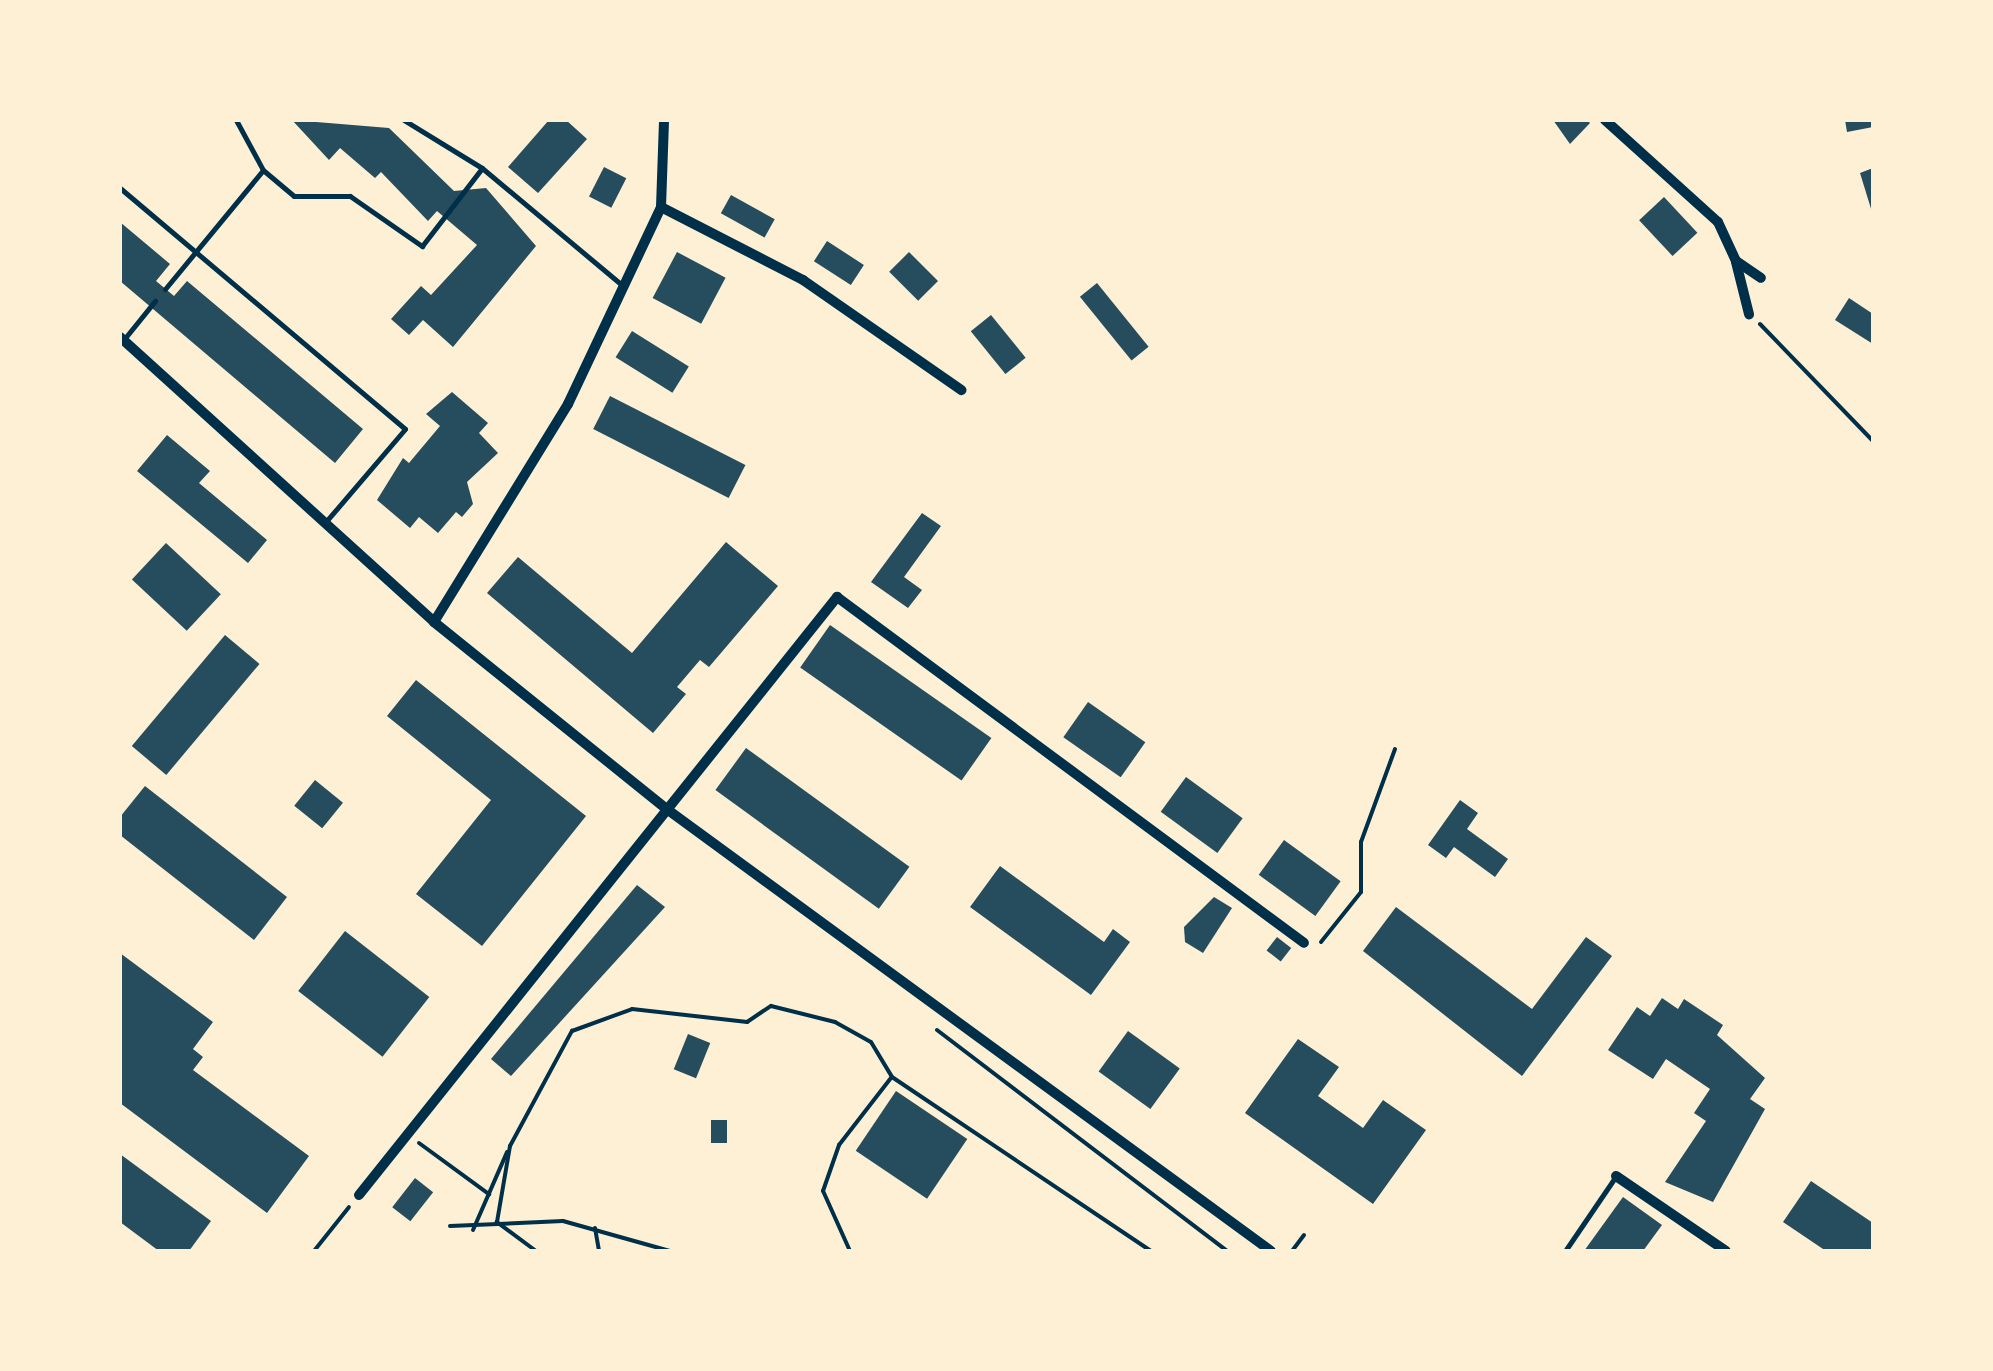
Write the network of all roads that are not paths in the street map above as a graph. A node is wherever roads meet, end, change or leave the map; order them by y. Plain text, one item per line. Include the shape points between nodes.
1 (236, 120) edge
2 (404, 120) edge
3 (664, 120) edge
4 (1605, 120) edge
5 (482, 168) junction
6 (262, 170) junction
7 (120, 188) edge
8 (661, 208) junction
9 (195, 252) junction
10 (1736, 261) junction
11 (1761, 278) dead end
12 (623, 286) junction
13 (165, 288) dead end
14 (154, 301) dead end
15 (1749, 314) road end
16 (122, 339) edge
17 (960, 390) dead end
18 (328, 518) junction
19 (434, 622) junction
20 (668, 810) junction
21 (1304, 943) road end
22 (1616, 1176) joint
23 (359, 1195) road end
24 (1254, 1240) junction
25 (1246, 1251) edge
26 (1271, 1251) edge
27 (1565, 1251) edge
28 (1726, 1251) edge

1 - 6 lane
2 - 5 lane
3 - 8 street
4 - 10 street via 1718,222
5 - 6 lane via 422,246 350,196 294,196
5 - 12 lane
6 - 9 lane
7 - 9 lane
8 - 12 street
8 - 17 street via 802,280
9 - 13 lane
9 - 18 lane via 405,429
10 - 11 street
10 - 15 street
12 - 19 street via 568,404
14 - 16 lane
16 - 18 street
18 - 19 street
19 - 20 street
20 - 21 street via 837,597
20 - 23 street
20 - 24 street
22 - 27 lane
22 - 28 street
24 - 25 lane
24 - 26 street

